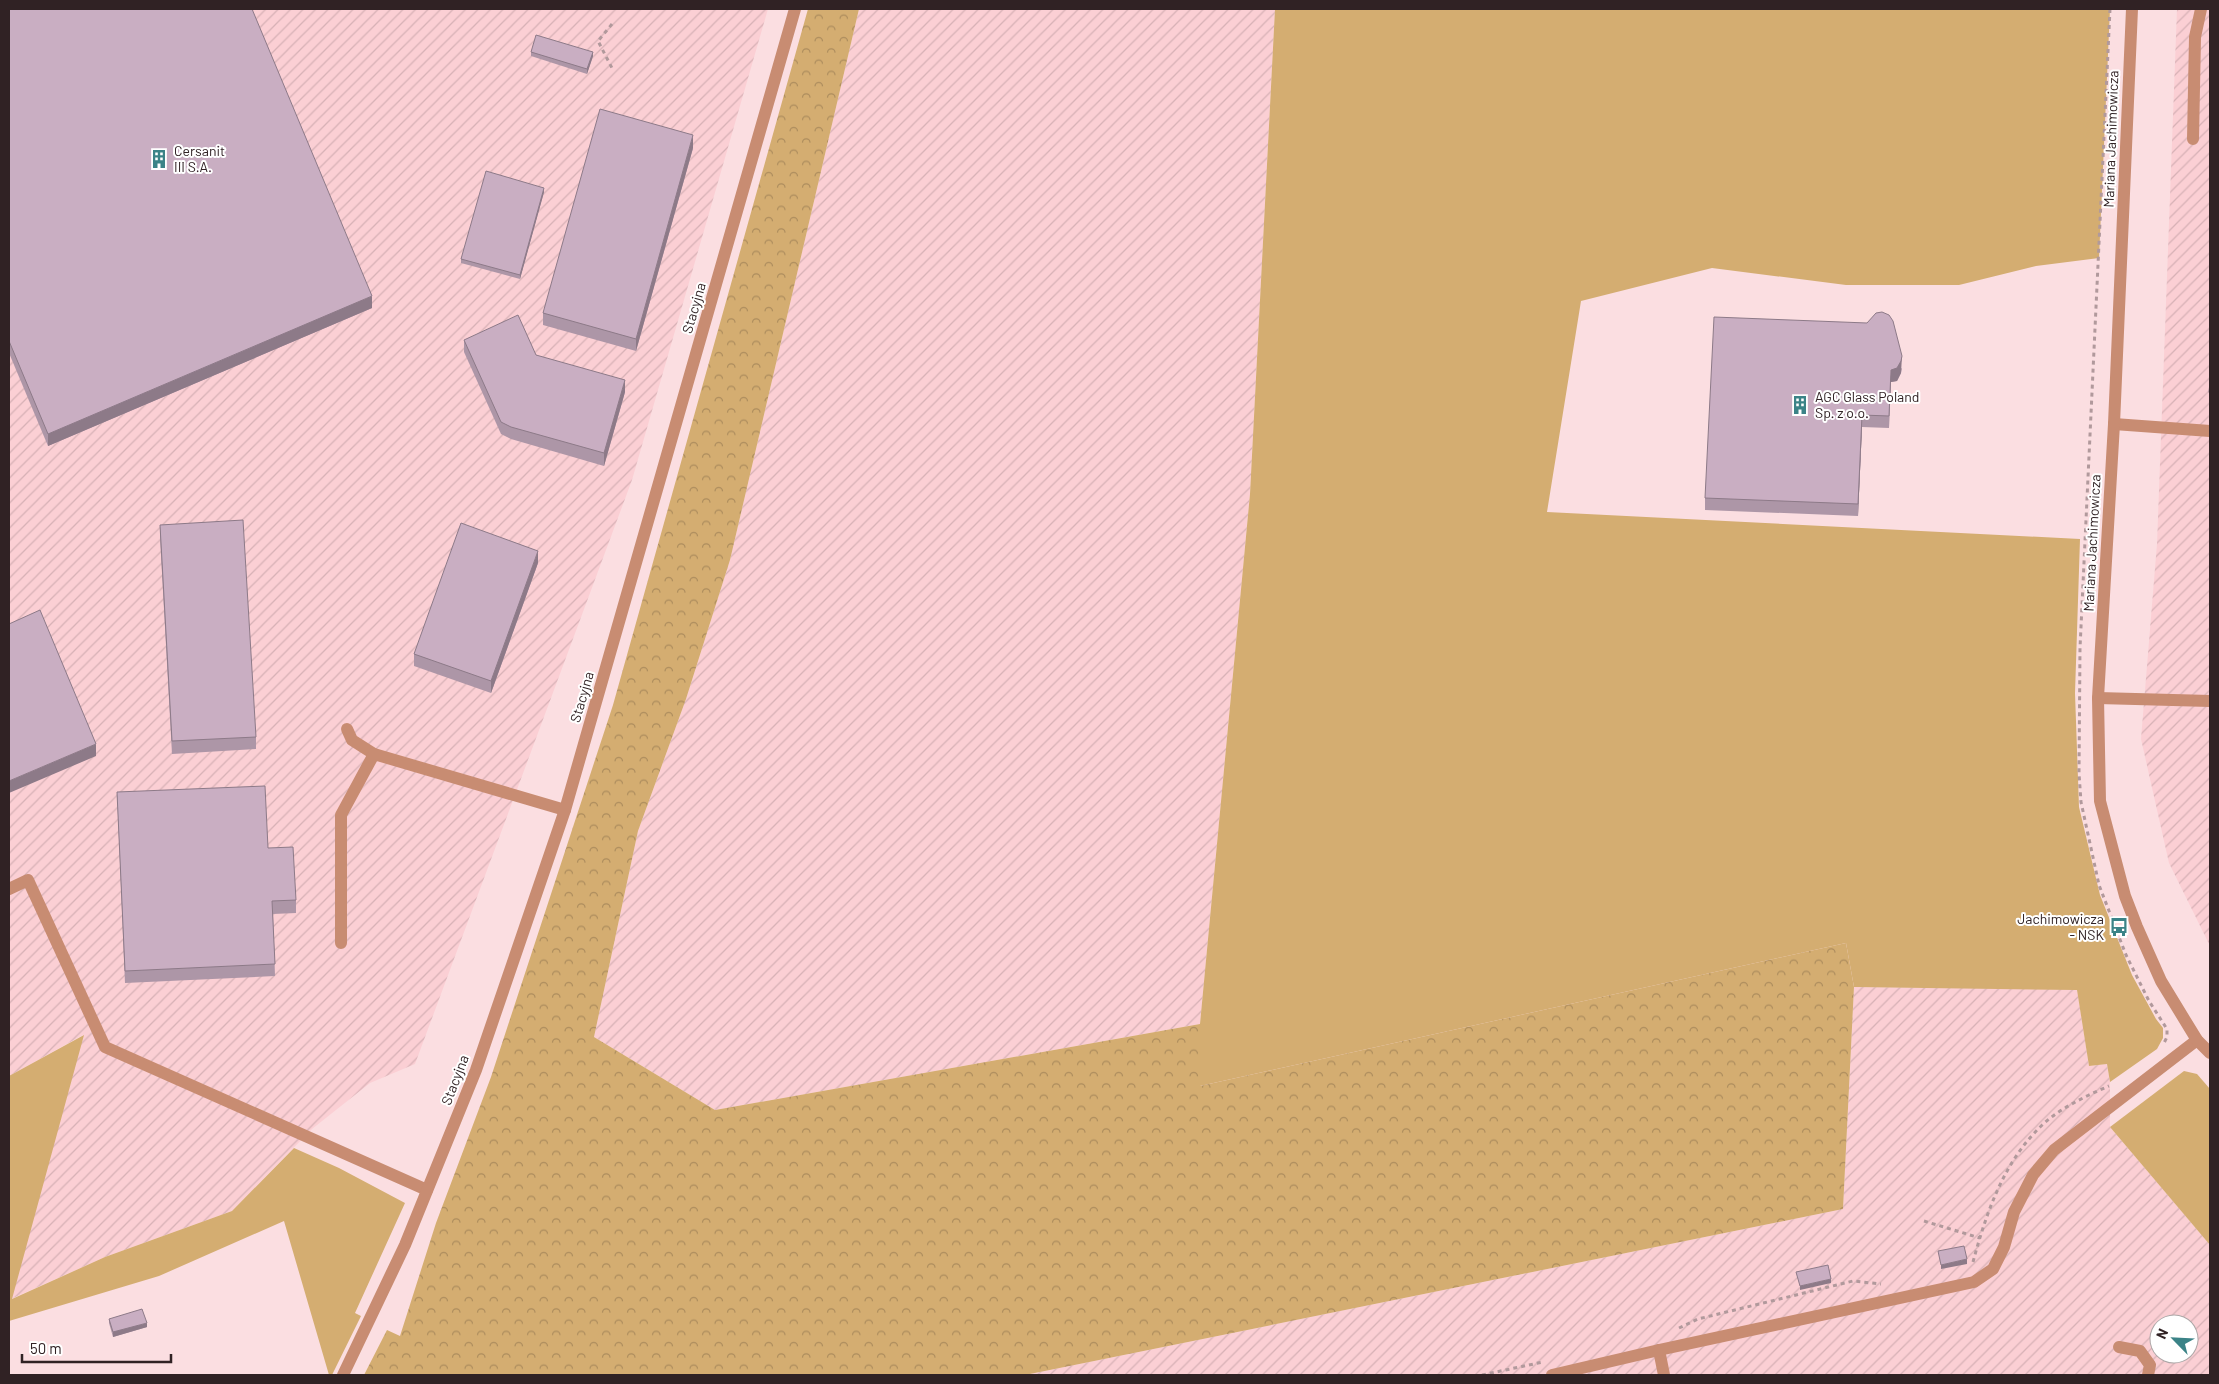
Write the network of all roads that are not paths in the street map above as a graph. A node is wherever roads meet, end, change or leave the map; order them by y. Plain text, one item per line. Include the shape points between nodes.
1 (795, 9) edge
2 (2132, 9) edge
3 (2201, 9) edge
4 (2193, 139) dead end
5 (2114, 424) junction
6 (2210, 431) edge
7 (2098, 698) junction
8 (2210, 701) edge
9 (347, 729) dead end
10 (374, 754) junction
11 (565, 810) junction
12 (9, 889) edge
13 (341, 943) dead end
14 (2198, 1040) junction
15 (2210, 1053) edge
16 (427, 1190) junction
17 (2119, 1347) dead end
18 (1659, 1350) junction
19 (343, 1375) edge
20 (1552, 1375) edge
21 (1664, 1375) edge
22 (2148, 1375) edge

1 - 11 street, Stacyjna
2 - 5 street, Mariana Jachimowicza
3 - 4 street via 2195,37
5 - 6 street
5 - 7 street, Mariana Jachimowicza
7 - 8 street
7 - 14 street, Mariana Jachimowicza via 2100,801 2125,896 2162,981
9 - 10 street via 352,740
10 - 11 street
10 - 13 street via 341,815
11 - 16 street, Stacyjna via 476,1070
12 - 16 street via 28,880 105,1047
14 - 15 street, Mariana Jachimowicza
14 - 18 street via 2054,1150 2033,1175 2014,1212 2004,1247 1993,1269 1974,1282
16 - 19 street, Stacyjna via 405,1245
17 - 22 street via 2140,1351 2150,1365
18 - 20 street
18 - 21 street

